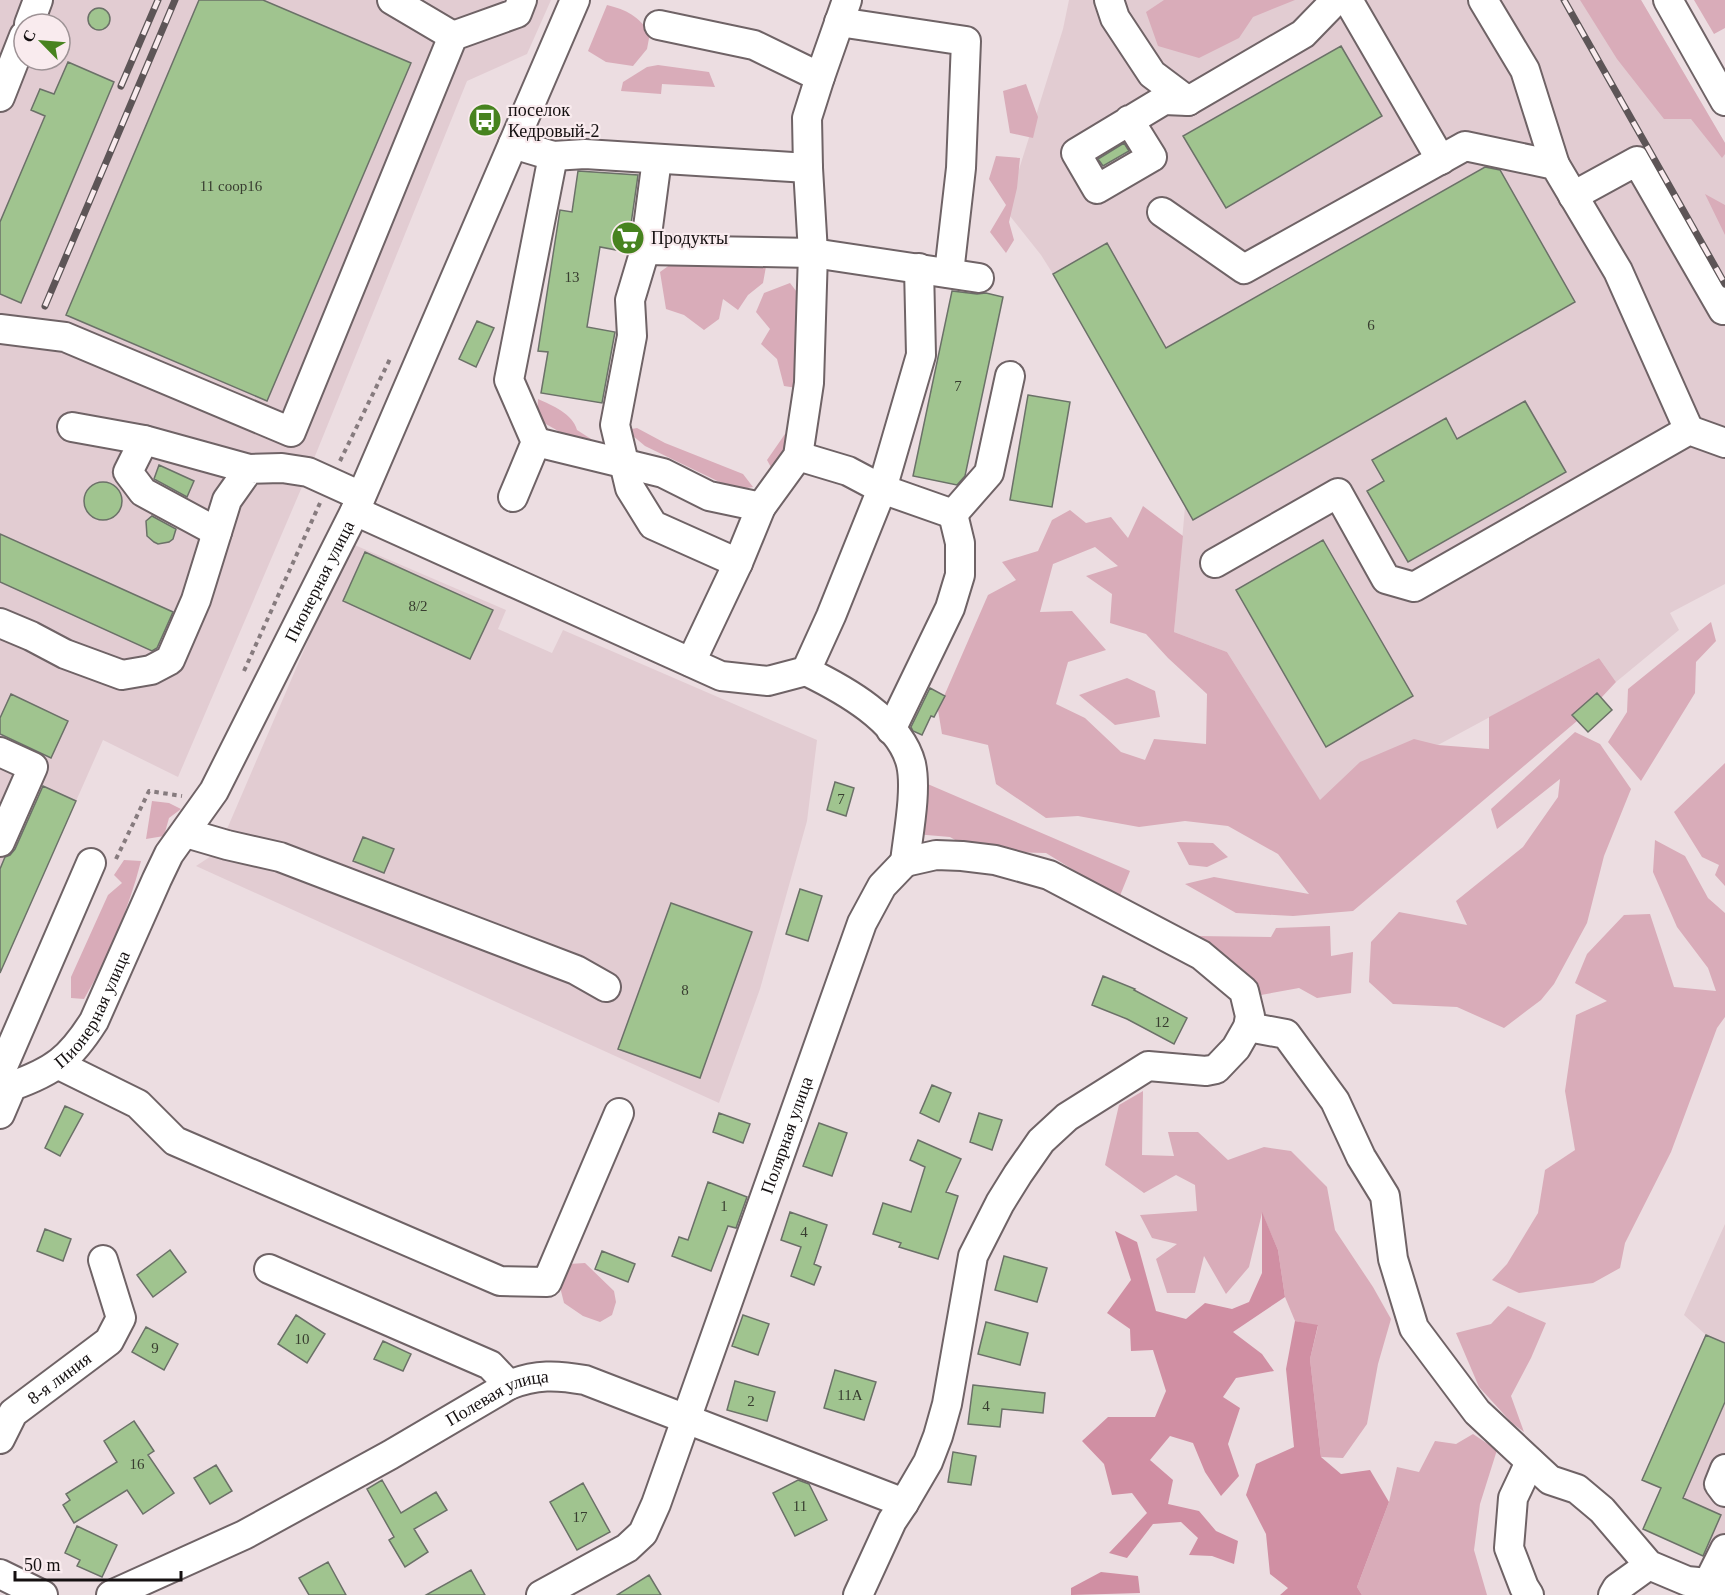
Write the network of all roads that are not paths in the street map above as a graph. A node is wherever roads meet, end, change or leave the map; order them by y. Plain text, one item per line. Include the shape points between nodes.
1 (392, 0) edge
2 (522, 0) edge
3 (575, 0) edge
4 (1109, 0) edge
5 (1336, 0) edge
6 (1348, 0) edge
7 (1483, 0) edge
8 (1668, 0) edge
9 (843, 11) edge
10 (659, 25) dead end
11 (453, 36) junction
12 (12, 66) edge
13 (820, 77) junction
14 (0, 97) edge
15 (1188, 101) junction
16 (1725, 101) edge
17 (1130, 120) dead end
18 (513, 144) junction
19 (553, 156) junction
20 (657, 159) junction
21 (1441, 160) junction
22 (1555, 165) junction
23 (808, 168) junction
24 (1573, 196) junction
25 (1161, 212) dead end
26 (645, 250) junction
27 (813, 253) junction
28 (920, 268) junction
29 (949, 273) junction
30 (979, 278) dead end
31 (1723, 310) dead end
32 (0, 329) edge
33 (1010, 376) dead end
34 (72, 427) dead end
35 (1689, 430) junction
36 (144, 440) junction
37 (536, 442) junction
38 (1725, 443) edge
39 (798, 456) junction
40 (624, 462) junction
41 (249, 469) junction
42 (882, 489) junction
43 (513, 497) dead end
44 (358, 503) junction
45 (760, 507) junction
46 (953, 514) junction
47 (217, 532) junction
48 (738, 563) junction
49 (1215, 563) dead end
50 (0, 624) edge
51 (691, 662) junction
52 (806, 670) junction
53 (891, 730) junction
54 (0, 752) edge
55 (186, 833) junction
56 (0, 842) edge
57 (104, 862) road end
58 (905, 862) junction
59 (606, 987) dead end
60 (1248, 1027) junction
61 (59, 1065) junction
62 (4, 1076) edge
63 (619, 1113) dead end
64 (0, 1114) edge
65 (103, 1260) dead end
66 (269, 1269) dead end
67 (509, 1385) junction
68 (686, 1420) junction
69 (0, 1439) edge
70 (1530, 1462) junction
71 (1725, 1469) edge
72 (1725, 1492) edge
73 (904, 1503) junction
74 (1725, 1549) edge
75 (1649, 1565) junction
76 (0, 1574) edge
77 (1716, 1586) edge
78 (43, 1595) edge
79 (111, 1595) edge
80 (541, 1595) edge
81 (858, 1595) edge
82 (1529, 1595) edge
83 (1613, 1595) edge

1 - 11 street
2 - 11 street via 517,13
3 - 18 street, Пионерная улица
4 - 15 street via 1115,18 1152,74
5 - 15 street via 1303,34
6 - 21 street
7 - 22 street via 1525,70
8 - 16 street
9 - 13 street
9 - 29 street via 966,41 961,168
10 - 13 street via 754,45
11 - 32 street via 291,432 64,337
12 - 14 street
13 - 23 street via 807,118
15 - 17 street via 1164,100
18 - 19 street
18 - 44 street, Пионерная улица
19 - 20 street
19 - 37 street via 509,380
20 - 23 street
20 - 26 street
21 - 22 street via 1465,146
21 - 25 street via 1244,269
22 - 24 street
23 - 27 street
24 - 31 street via 1637,161
24 - 35 street via 1618,271
26 - 27 street
26 - 40 street via 630,300 632,336 615,425
27 - 28 street
27 - 39 street via 809,383
28 - 29 street
28 - 42 street via 921,355
29 - 30 street
33 - 46 street via 989,472
34 - 36 street
35 - 38 street
35 - 49 street via 1414,587 1386,579 1338,493
36 - 41 street
36 - 47 street via 128,472 143,492
37 - 40 street
37 - 43 street
39 - 42 street via 848,471
39 - 45 street
40 - 45 street via 663,473 709,496
40 - 48 street via 630,488 652,525
41 - 44 street via 308,472 330,482
41 - 47 street via 227,500
42 - 46 street
42 - 52 street
44 - 51 street
44 - 55 street, Пионерная улица via 214,791
45 - 48 street
46 - 53 street via 960,543 960,575 950,608
47 - 50 street via 196,600 170,660 151,670 122,675
48 - 51 street
51 - 52 street via 721,676 768,681
52 - 53 street via 864,704
53 - 58 street via 911,764
54 - 56 street via 33,767
55 - 59 street via 280,857 576,970
55 - 61 street, Пионерная улица via 169,854 94,1021 74,1051
57 - 62 street
58 - 60 street via 936,855 962,856 995,860 1049,875 1201,955 1244,991 1250,1016
58 - 68 street, Полярная улица via 882,886 862,923
60 - 70 street via 1286,1034 1335,1101 1361,1157 1385,1196 1393,1259 1414,1328 1477,1412
60 - 73 street via 1236,1048 1216,1069 1148,1066 1067,1118 1041,1141 1000,1203 973,1256 947,1404 928,1462
61 - 62 street, Пионерная улица via 34,1078
61 - 63 street via 138,1104 175,1142 500,1281 547,1282
62 - 64 street
65 - 69 street, 8-я линия via 120,1318 109,1341 13,1413
66 - 67 street via 490,1365
67 - 68 street, Полевая улица via 545,1376 585,1380
67 - 79 street, Полевая улица via 244,1535
68 - 73 street, Полевая улица
68 - 80 street, Полярная улица via 643,1533 627,1548
70 - 75 street via 1550,1480 1577,1489 1602,1510
70 - 82 street via 1514,1498 1509,1548
71 - 72 street via 1719,1484
73 - 81 street
74 - 77 street
75 - 77 street via 1687,1581
75 - 83 street
76 - 78 street

